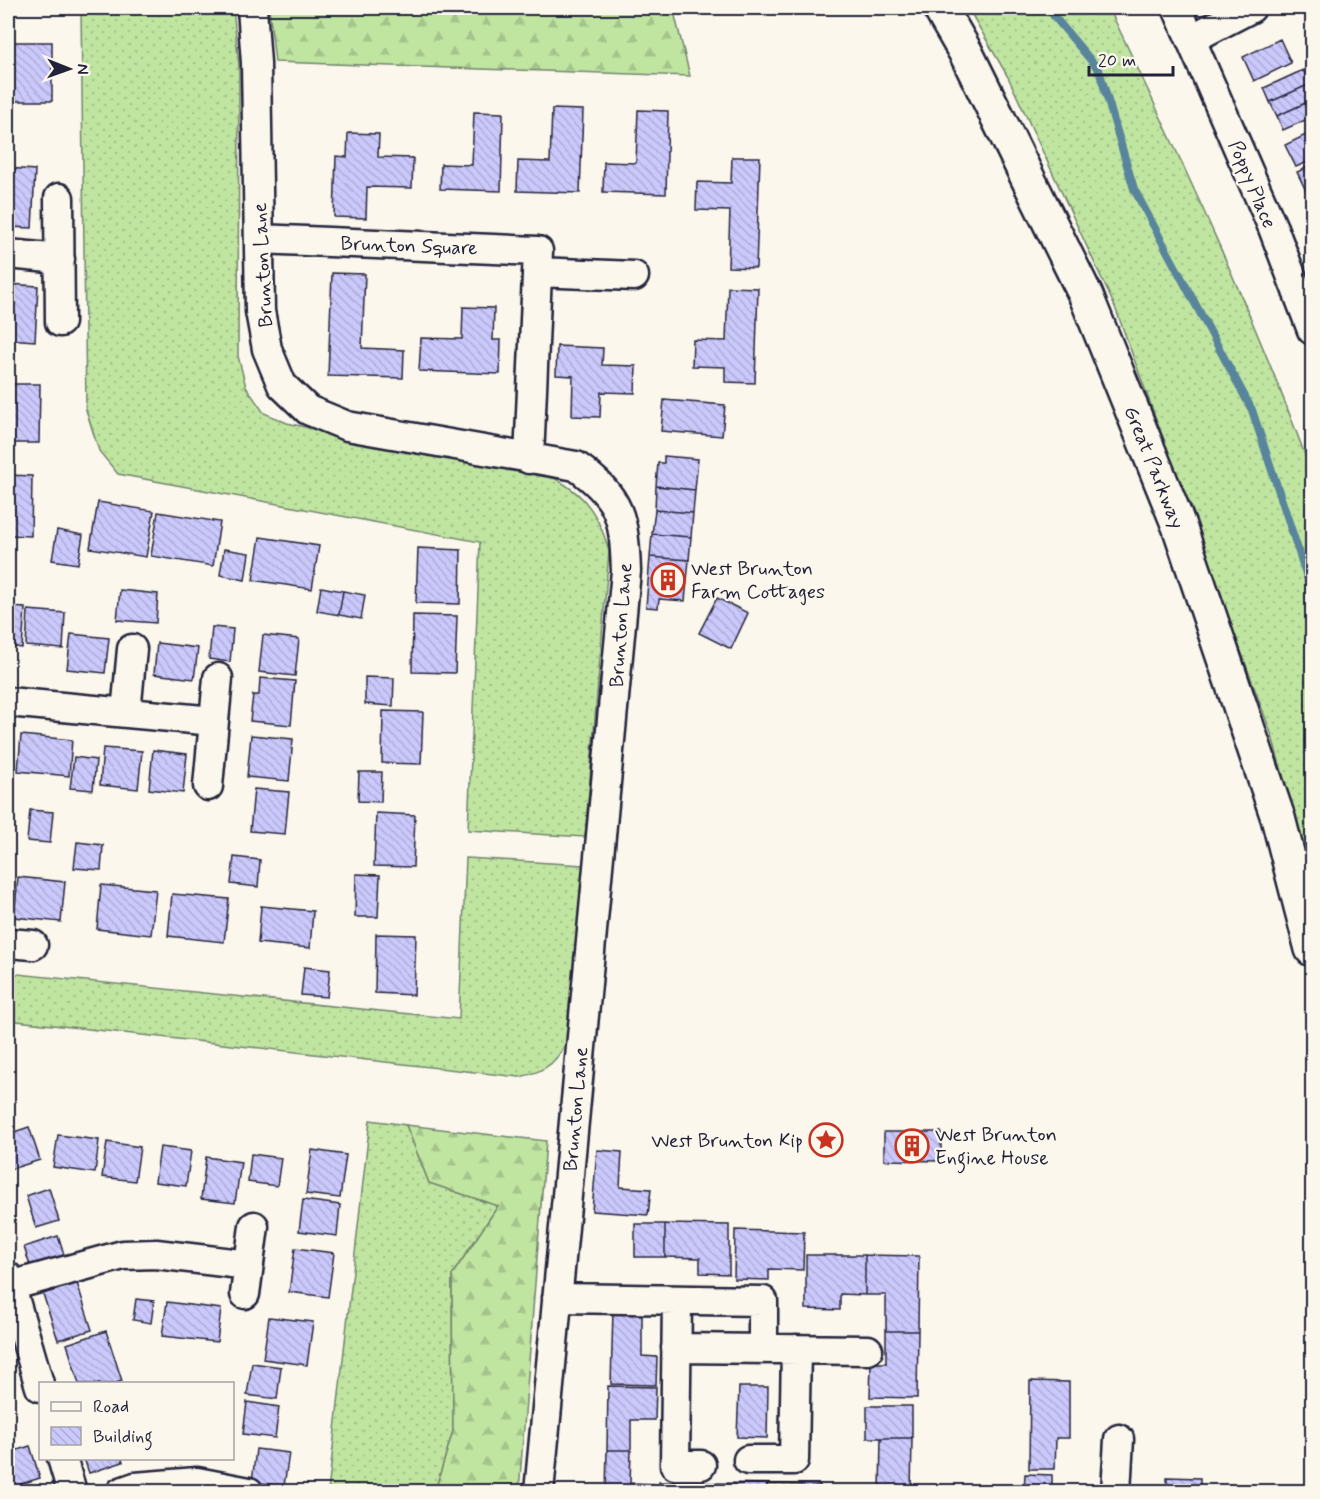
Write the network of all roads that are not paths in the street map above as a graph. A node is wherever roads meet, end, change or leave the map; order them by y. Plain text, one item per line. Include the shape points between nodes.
1 (252, 8) edge
2 (940, 8) edge
3 (1177, 8) edge
4 (1251, 8) edge
5 (1191, 39) junction
6 (59, 198) dead end
7 (259, 239) junction
8 (8, 254) edge
9 (60, 259) junction
10 (537, 272) junction
11 (633, 276) dead end
12 (60, 322) dead end
13 (1312, 330) edge
14 (529, 459) junction
15 (132, 649) dead end
16 (218, 678) dead end
17 (8, 702) edge
18 (126, 713) junction
19 (214, 721) junction
20 (208, 786) dead end
21 (1312, 949) edge
22 (254, 1226) dead end
23 (249, 1265) junction
24 (9, 1281) edge
25 (245, 1294) dead end
26 (557, 1298) junction
27 (676, 1300) junction
28 (676, 1347) junction
29 (763, 1349) junction
30 (796, 1349) junction
31 (868, 1350) dead end
32 (39, 1384) edge
33 (1119, 1439) dead end
34 (63, 1460) edge
35 (748, 1460) dead end
36 (701, 1465) dead end
37 (72, 1491) edge
38 (121, 1491) edge
39 (249, 1491) edge
40 (539, 1491) edge
41 (1116, 1491) edge

1 - 7 street, Brunton Lane
2 - 21 street, Great Parkway via 1086,296 1179,526 1278,818
3 - 5 street, Poppy Place
4 - 5 street
5 - 13 street, Poppy Place via 1273,228
6 - 9 street
7 - 10 street, Brunton Square via 538,251
7 - 14 street, Brunton Lane via 260,311 267,349 282,385 308,410 347,426
8 - 9 street
9 - 12 street
10 - 11 street
10 - 14 street, Brunton Square
14 - 26 street, Brunton Lane via 576,466 601,484 616,506 624,536 626,571
15 - 18 street
16 - 19 street
17 - 18 street
18 - 19 street
19 - 20 street
22 - 23 street
23 - 24 street via 156,1254 123,1255
23 - 25 street
24 - 32 street
26 - 27 street
26 - 40 street, Brunton Lane
27 - 28 street
27 - 29 street via 763,1301
28 - 29 street
28 - 36 street via 675,1465
29 - 30 street
30 - 31 street
30 - 35 street via 794,1460
33 - 41 street
34 - 37 street
38 - 39 street via 197,1482

